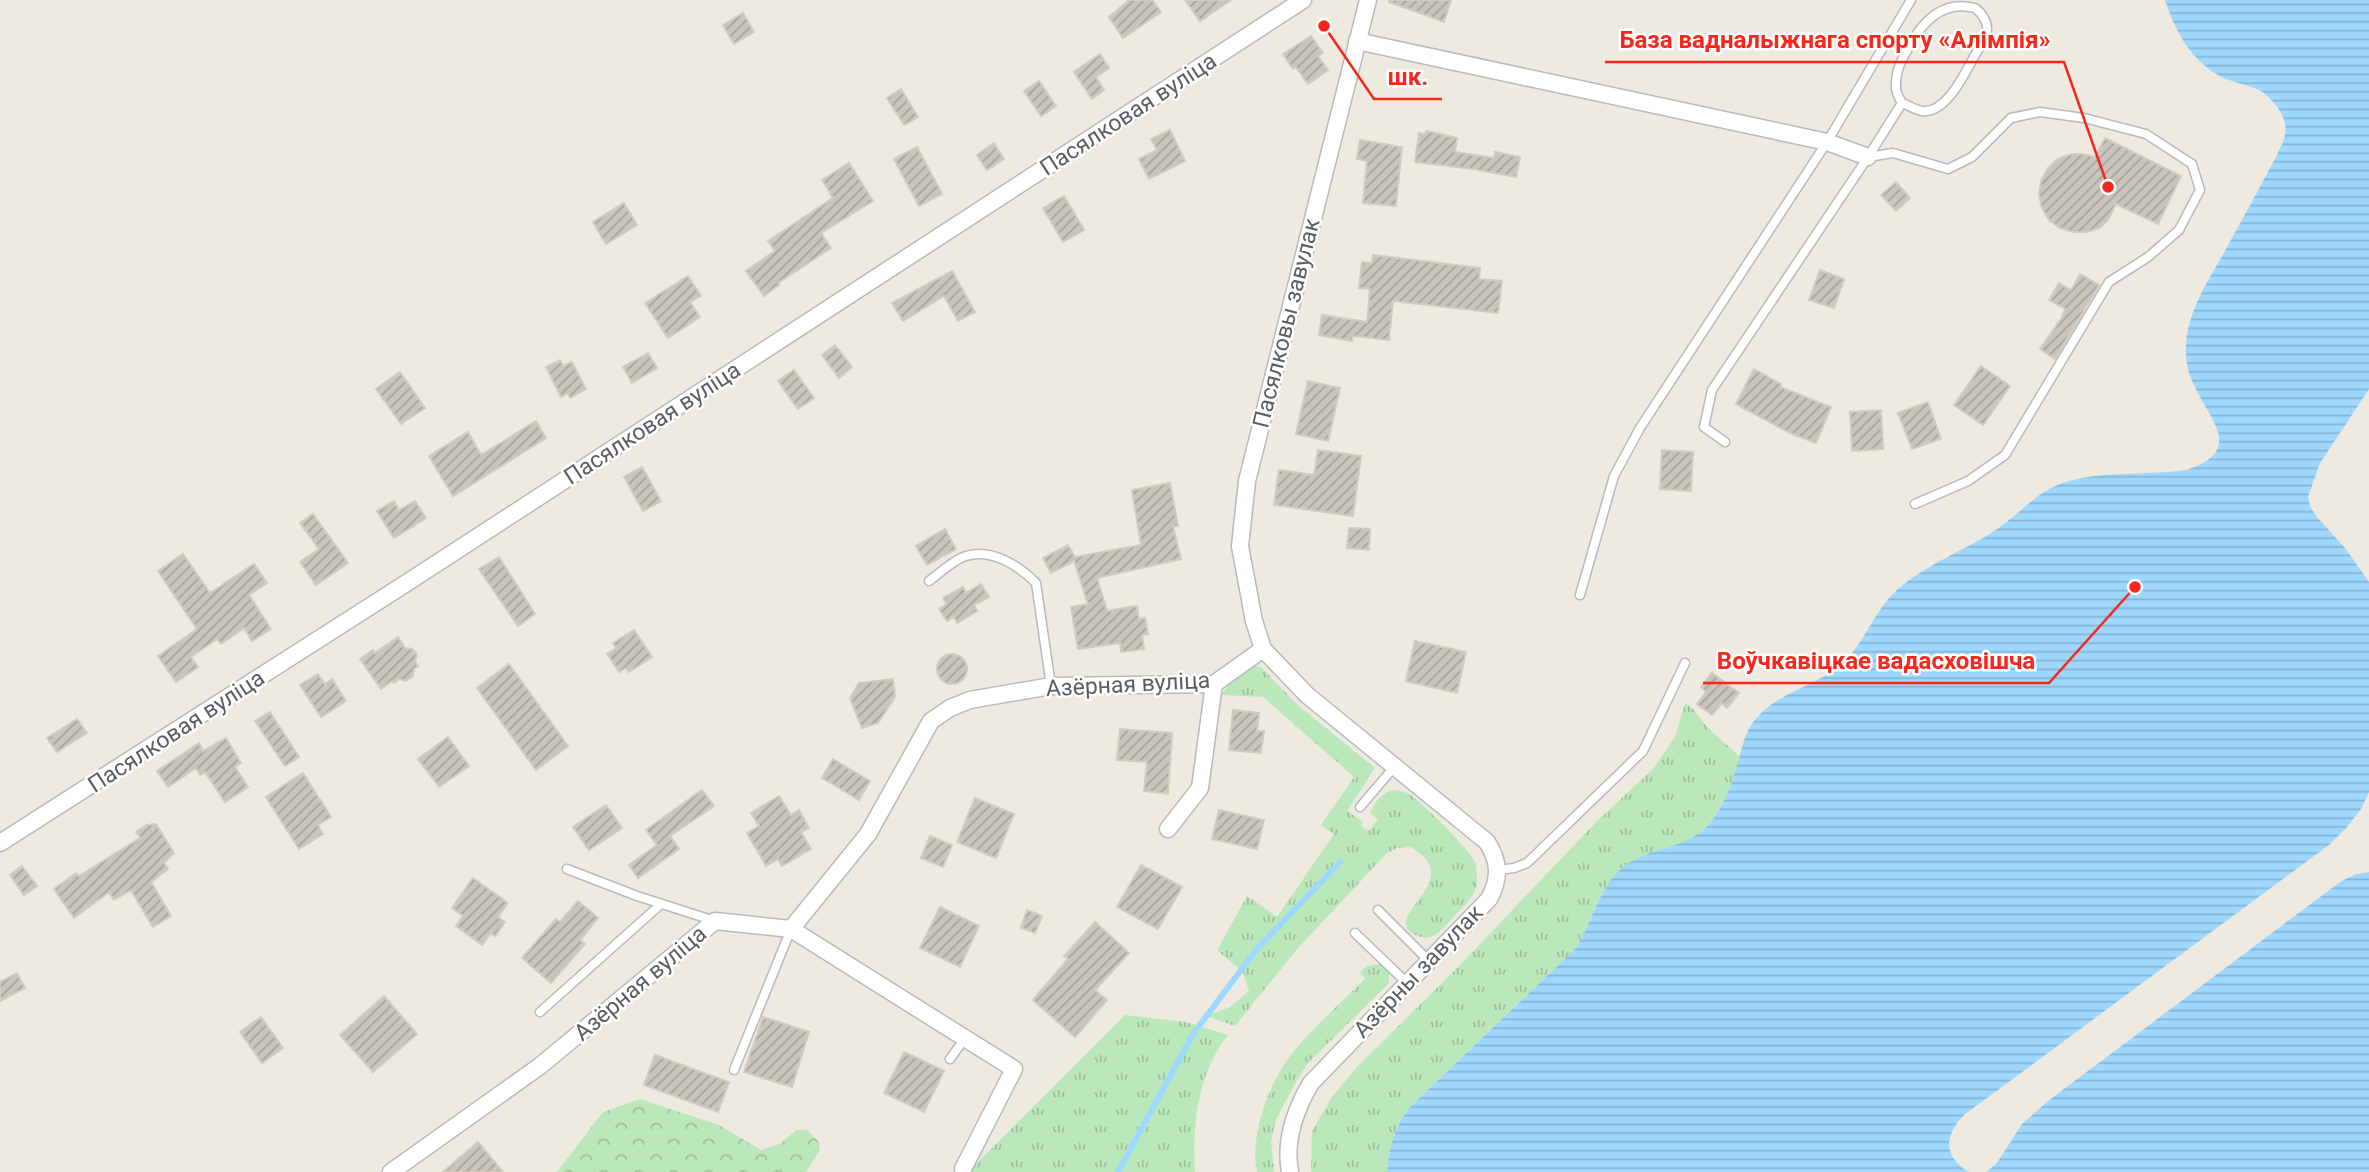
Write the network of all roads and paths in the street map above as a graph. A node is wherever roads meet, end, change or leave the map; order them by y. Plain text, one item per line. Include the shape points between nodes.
1 (1303, 0) edge
2 (1368, 0) edge
3 (1911, 0) edge
4 (1357, 41) junction
5 (1902, 103) junction
6 (1827, 142) junction
7 (1868, 157) junction
8 (1725, 442) dead end
9 (1915, 504) dead end
10 (929, 580) dead end
11 (1580, 595) dead end
12 (1263, 649) junction
13 (1685, 663) dead end
14 (1214, 684) junction
15 (1051, 686) junction
16 (1395, 766) junction
17 (1360, 807) dead end
18 (1168, 829) dead end
19 (0, 843) edge
20 (567, 870) dead end
21 (1498, 870) junction
22 (660, 904) junction
23 (1378, 910) dead end
24 (715, 920) junction
25 (791, 929) junction
26 (1355, 933) dead end
27 (1429, 961) junction
28 (1407, 983) junction
29 (540, 1012) dead end
30 (965, 1038) junction
31 (950, 1059) dead end
32 (734, 1070) dead end
33 (962, 1170) dead end
34 (391, 1172) edge
35 (1290, 1172) edge

1 - 19 street, Пасялковая вуліца
2 - 4 street, Пасялковы завулак
3 - 6 lane
4 - 6 street
4 - 12 street, Пасялковы завулак via 1247,481 1240,546
5 - 5 lane via 1923,111 1949,98 1988,33 1979,10 1954,1 1940,4 1927,16 1898,67 1896,94
5 - 7 lane
6 - 7 street
6 - 11 lane via 1640,428 1614,476
7 - 8 lane via 1712,390 1704,427
7 - 9 lane via 1893,153 1948,169 1972,158 2011,118 2040,112 2146,134 2192,164 2200,190 2179,230 2109,282 2004,455 1969,481
10 - 15 lane via 964,556 978,553 1024,571 1036,583
12 - 14 street, Азёрная вуліца
12 - 16 street via 1307,695
13 - 21 lane via 1643,751 1527,863
14 - 15 street, Азёрная вуліца
14 - 18 street via 1200,788
15 - 25 street, Азёрная вуліца via 970,700 931,721 868,834
16 - 17 lane
16 - 21 street via 1487,842
20 - 22 lane
21 - 27 street, Азёрны завулак via 1489,900
22 - 24 lane
22 - 29 lane
23 - 27 lane
24 - 25 street, Азёрная вуліца
24 - 34 street, Азёрная вуліца via 540,1066
25 - 30 street
25 - 32 lane
26 - 28 lane
27 - 28 street, Азёрны завулак
28 - 35 street, Азёрны завулак via 1311,1083 1293,1117
30 - 31 lane
30 - 33 street via 1014,1069

